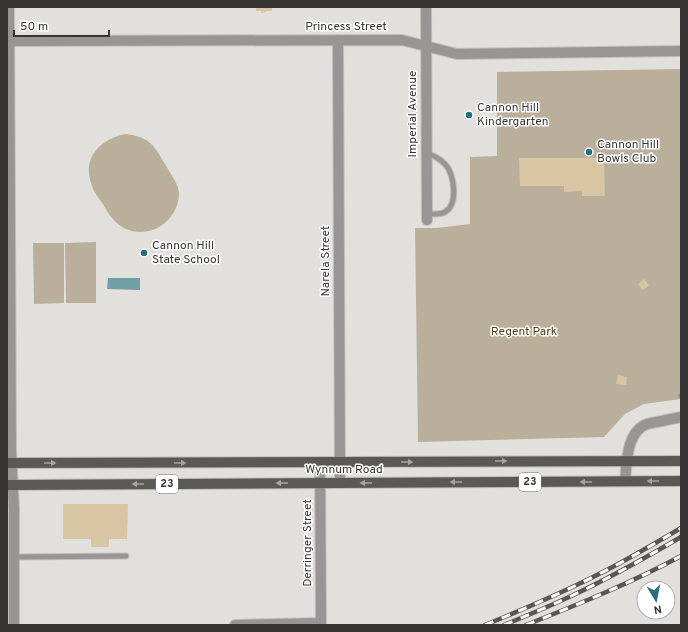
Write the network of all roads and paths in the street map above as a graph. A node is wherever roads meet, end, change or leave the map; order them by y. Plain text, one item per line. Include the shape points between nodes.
1 (9, 7) edge
2 (426, 7) edge
3 (338, 40) junction
4 (9, 41) junction
5 (426, 46) junction
6 (681, 52) edge
7 (8, 74) edge
8 (426, 153) junction
9 (427, 217) joint
10 (9, 267) edge
11 (681, 417) edge
12 (628, 461) junction
13 (681, 461) edge
14 (320, 462) junction
15 (340, 462) junction
16 (9, 463) edge
17 (625, 481) junction
18 (681, 481) edge
19 (321, 482) junction
20 (340, 482) junction
21 (10, 485) edge
22 (126, 556) dead end
23 (14, 557) junction
24 (320, 624) edge
25 (14, 625) edge
26 (235, 625) edge

1 - 4 street
2 - 5 street, Imperial Avenue
3 - 4 street, Princess Street
3 - 5 street, Princess Street via 402,40
3 - 15 street, Narela Street
4 - 7 street
5 - 6 street, Princess Street via 457,54
5 - 8 street, Imperial Avenue
7 - 10 street
8 - 9 street, Imperial Avenue
8 - 9 lane via 438,157 446,165 454,192 450,209
10 - 16 street
11 - 12 street via 646,424 639,428 632,440
12 - 13 main road, Wynnum Road / 23
15 -> 12 main road, Wynnum Road / 23
12 - 17 street
14 - 15 main road, Wynnum Road / 23
16 -> 14 main road, Wynnum Road / 23
14 - 19 street, Derringer Street
15 - 20 street, Narela Street
16 - 21 street
18 -> 17 main road, Wynnum Road / 23
17 -> 20 main road, Wynnum Road / 23
19 - 20 main road, Wynnum Road / 23
19 -> 21 main road, Wynnum Road / 23
19 - 24 street, Derringer Street
21 - 23 street via 14,508
22 - 23 lane
23 - 25 street
24 - 26 street

